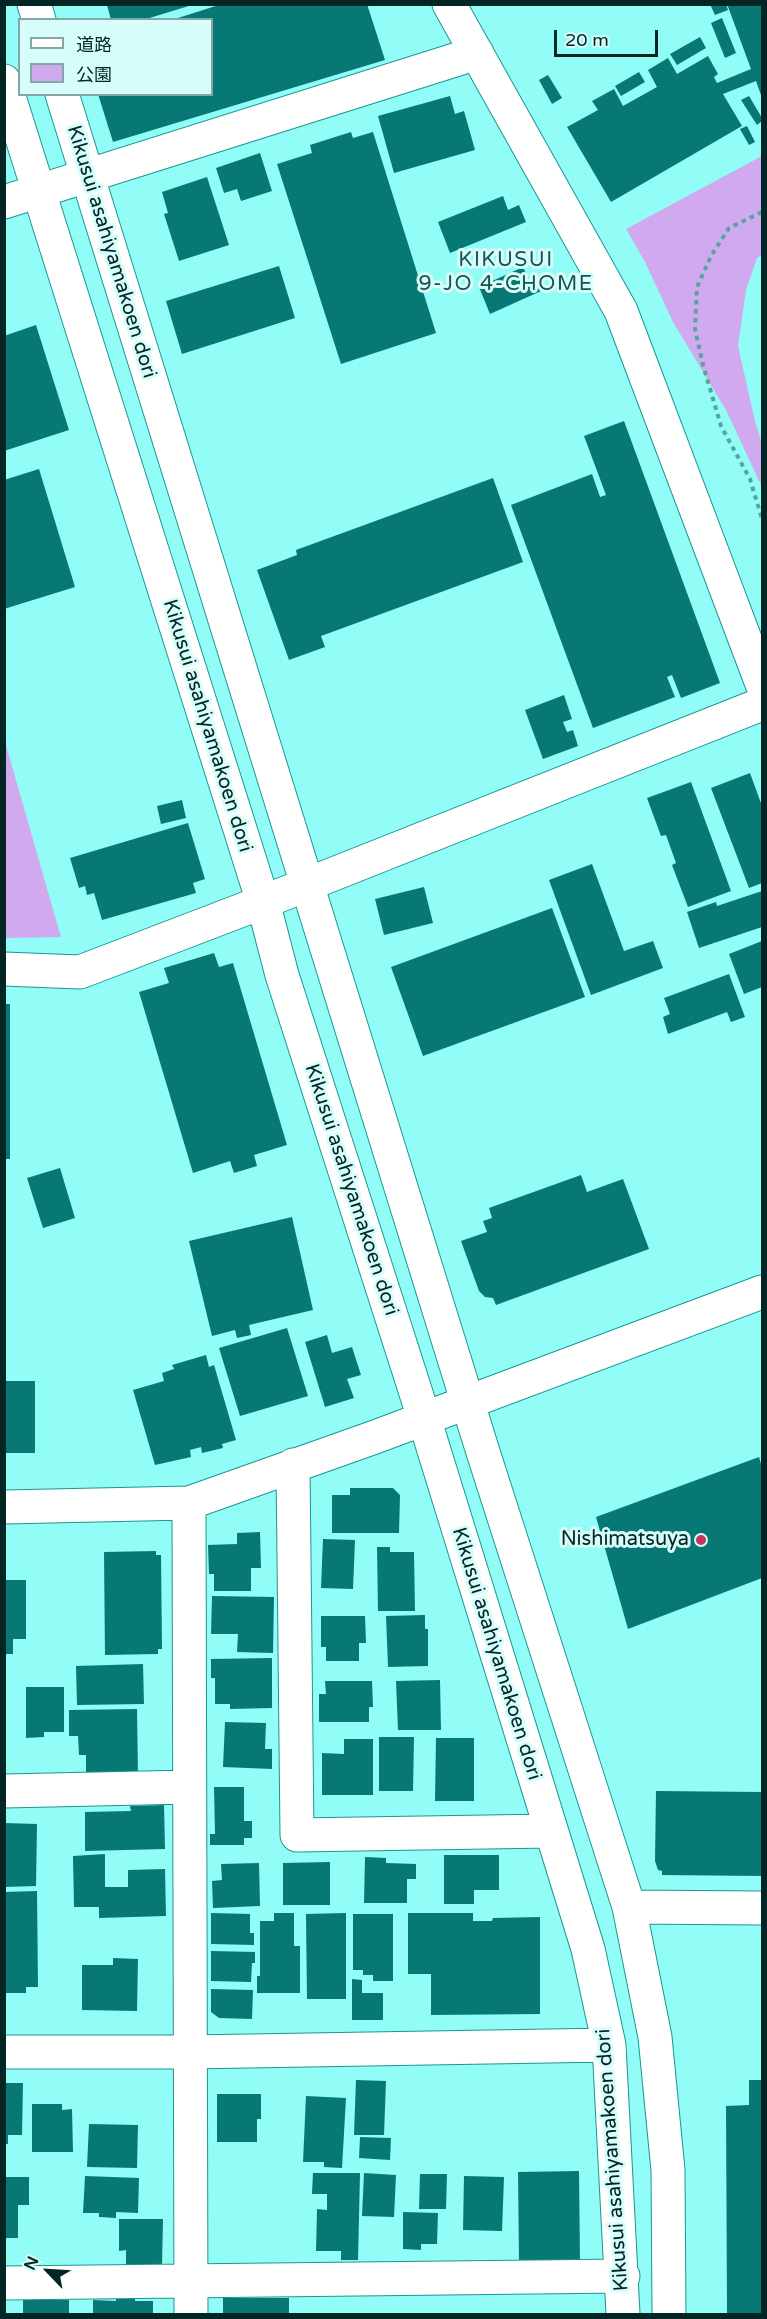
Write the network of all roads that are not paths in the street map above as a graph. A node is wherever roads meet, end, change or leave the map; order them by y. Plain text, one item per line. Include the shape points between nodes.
1 (449, 4) edge
2 (477, 53) junction
3 (4, 81) edge
4 (63, 96) edge
5 (88, 177) junction
6 (38, 191) junction
7 (4, 202) edge
8 (762, 684) edge
9 (762, 704) edge
10 (308, 884) junction
11 (263, 902) junction
12 (4, 969) edge
13 (762, 1292) edge
14 (468, 1402) junction
15 (424, 1418) junction
16 (292, 1466) junction
17 (189, 1503) junction
18 (4, 1507) edge
19 (189, 1787) junction
20 (4, 1791) edge
21 (550, 1831) junction
22 (629, 1907) junction
23 (762, 1908) edge
24 (609, 2045) junction
25 (4, 2052) edge
26 (189, 2052) junction
27 (623, 2276) junction
28 (190, 2281) junction
29 (4, 2283) edge
30 (191, 2314) edge
31 (624, 2314) edge
32 (669, 2314) edge

1 - 2 street
2 - 5 street
2 - 8 street via 621,311
3 - 6 street, Kikusui asahiyamakoen dori
4 - 5 street, Kikusui asahiyamakoen dori
5 - 6 street
5 - 10 street, Kikusui asahiyamakoen dori
6 - 7 street
6 - 11 street, Kikusui asahiyamakoen dori
9 - 10 street
10 - 11 street
10 - 14 street, Kikusui asahiyamakoen dori
11 - 12 street via 80,972
11 - 15 street, Kikusui asahiyamakoen dori via 282,975
13 - 14 street
14 - 15 street
14 - 22 street, Kikusui asahiyamakoen dori
15 - 16 street
15 - 21 street, Kikusui asahiyamakoen dori
16 - 17 street
16 - 21 street via 297,1835
17 - 18 street
17 - 19 street
19 - 20 street
19 - 26 street
21 - 24 street, Kikusui asahiyamakoen dori via 588,1949
22 - 23 street
22 - 32 street, Kikusui asahiyamakoen dori via 655,2037 668,2170
24 - 26 street
24 - 27 street, Kikusui asahiyamakoen dori
25 - 26 street
26 - 28 street
27 - 28 street
27 - 31 street, Kikusui asahiyamakoen dori
28 - 29 street
28 - 30 street

